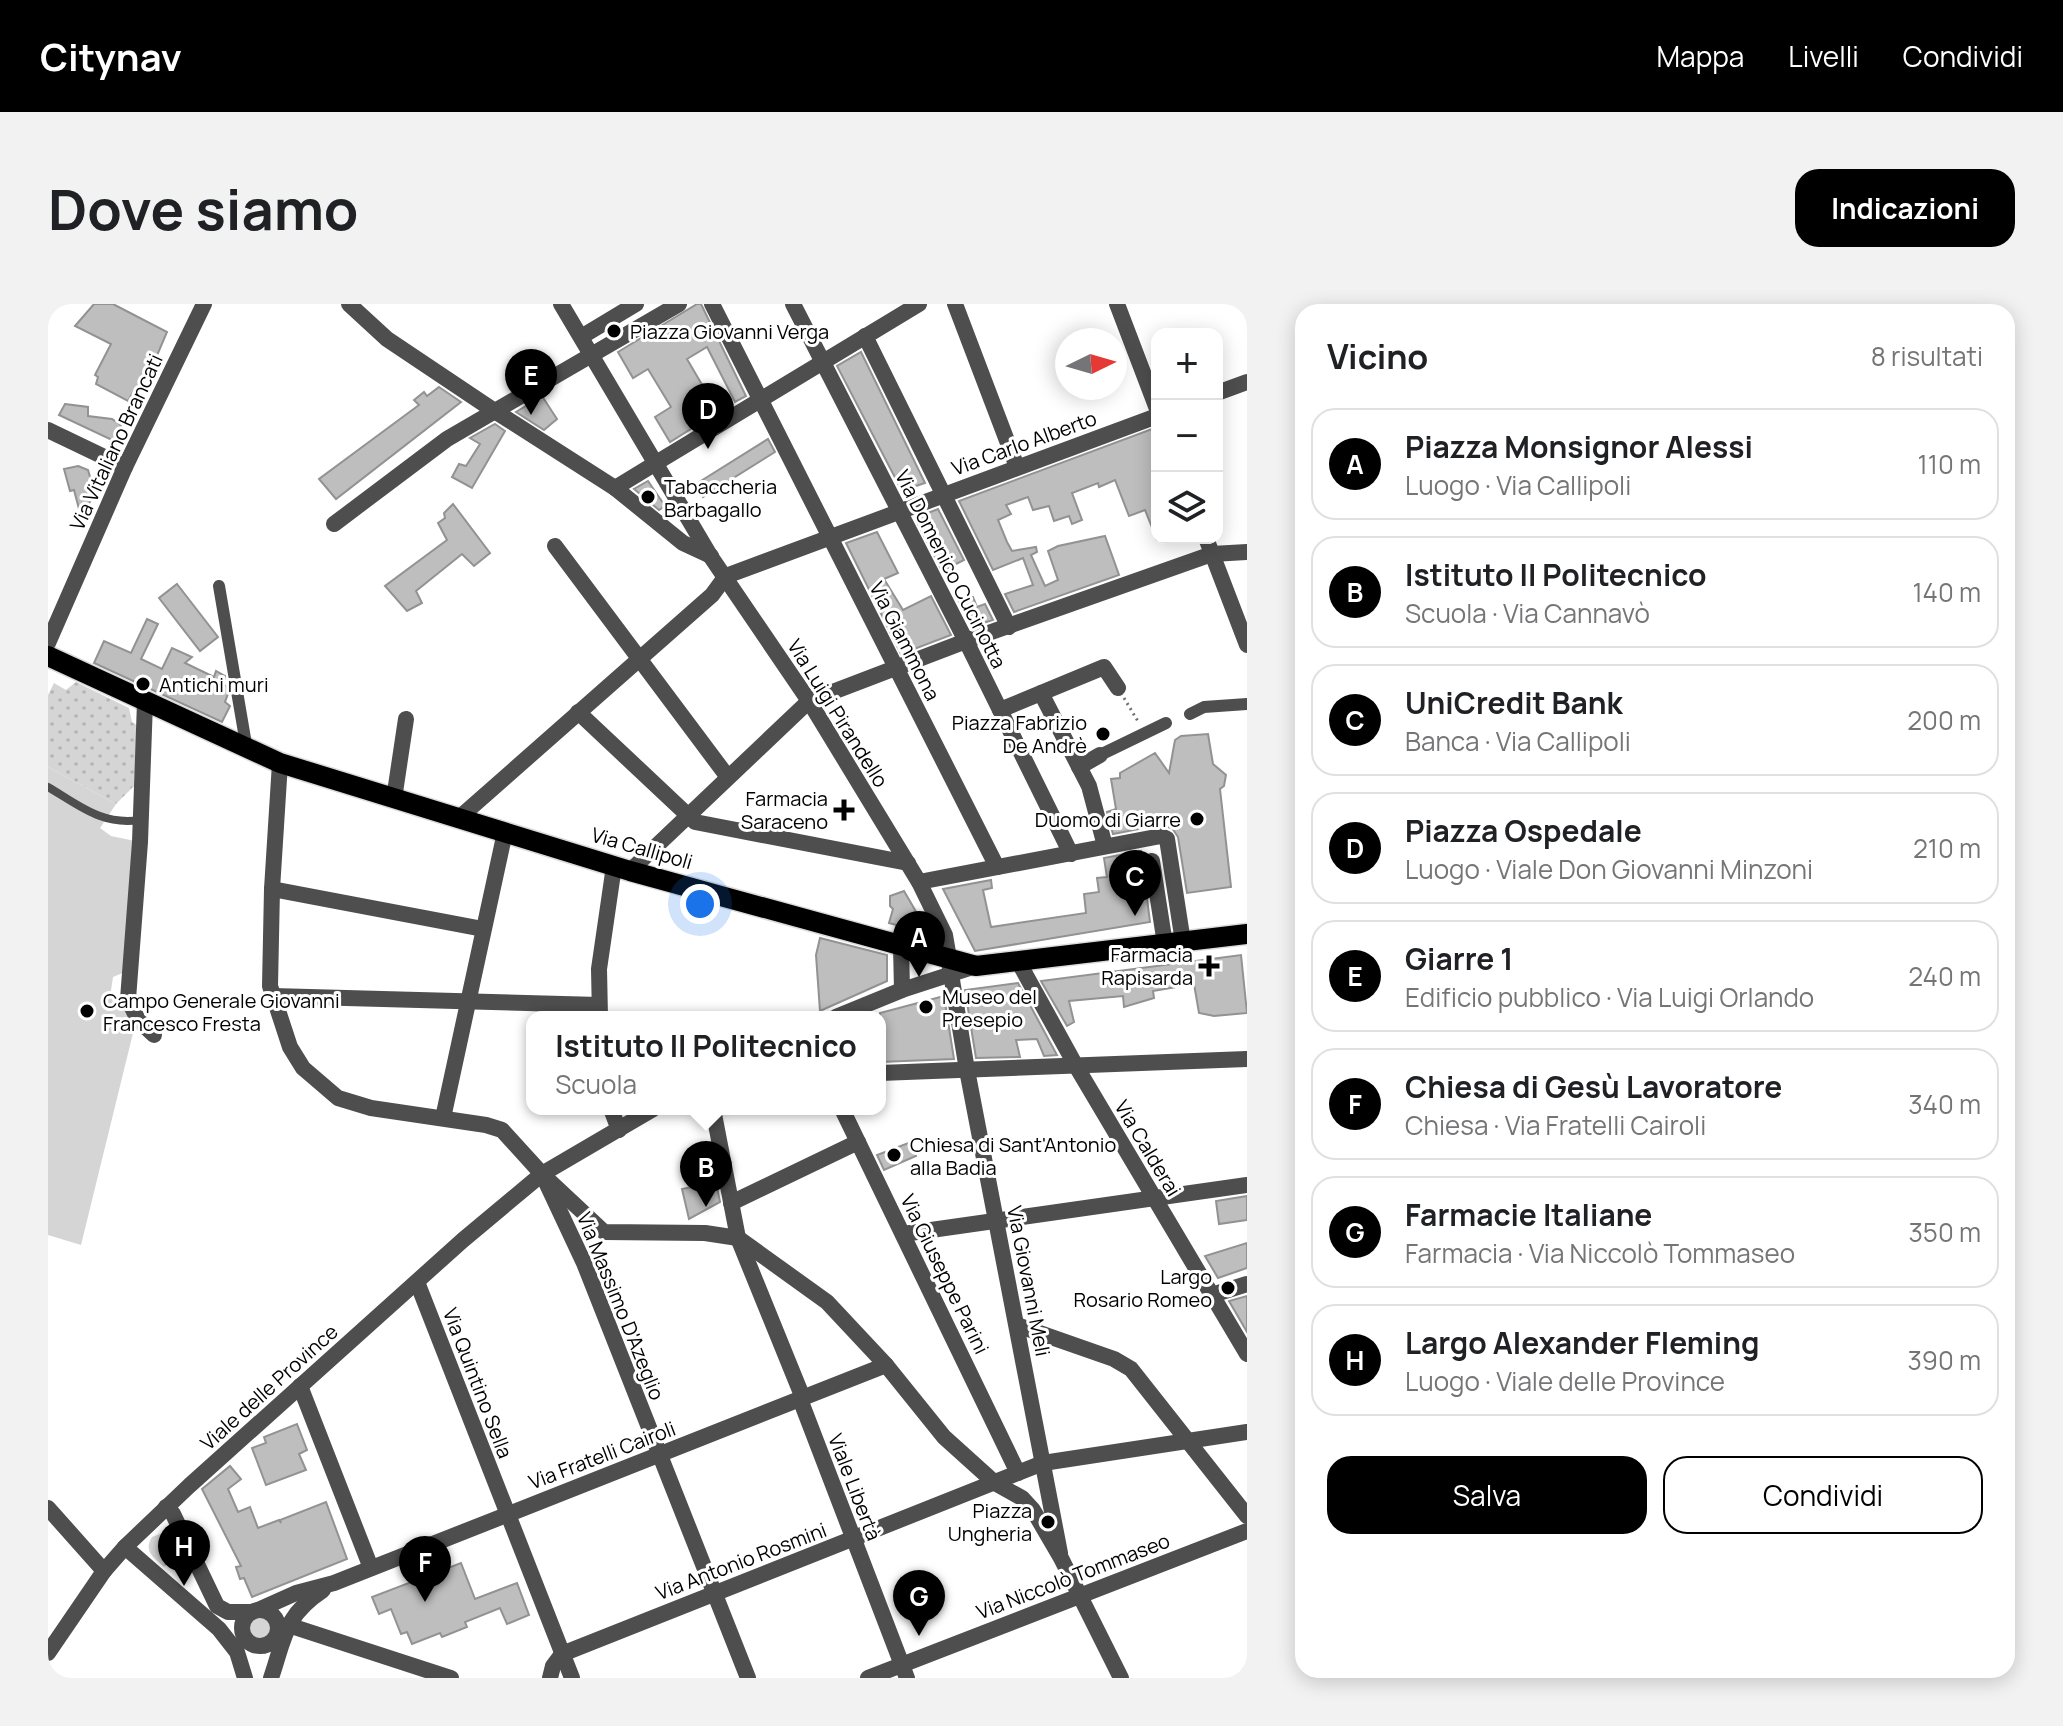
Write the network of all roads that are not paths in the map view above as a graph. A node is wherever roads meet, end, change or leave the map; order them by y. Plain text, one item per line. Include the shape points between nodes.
1 (204, 304) edge
2 (349, 304) edge
3 (561, 304) edge
4 (636, 304) edge
5 (679, 304) edge
6 (712, 304) edge
7 (793, 304) edge
8 (919, 304) edge
9 (955, 304) edge
10 (1117, 304) edge
11 (865, 336) junction
12 (581, 337) junction
13 (592, 355) junction
14 (823, 362) junction
15 (1247, 382) edge
16 (1223, 391) edge
17 (760, 400) junction
18 (1154, 400) edge
19 (493, 410) junction
20 (1151, 418) edge
21 (48, 430) edge
22 (654, 459) junction
23 (125, 467) junction
24 (1017, 467) junction
25 (615, 488) junction
26 (943, 494) junction
27 (899, 510) junction
28 (334, 524) dead end
29 (829, 536) junction
30 (555, 546) dead end
31 (1209, 546) edge
32 (1247, 552) edge
33 (711, 557) junction
34 (726, 576) junction
35 (219, 586) dead end
36 (1009, 627) junction
37 (966, 641) junction
38 (48, 643) edge
39 (1247, 645) edge
40 (48, 656) edge
41 (639, 656) junction
42 (896, 667) junction
43 (1118, 688) road end
44 (1041, 693) junction
45 (809, 701) junction
46 (145, 702) junction
47 (1247, 704) edge
48 (1000, 710) junction
49 (578, 712) junction
50 (1190, 714) dead end
51 (406, 719) dead end
52 (1166, 723) dead end
53 (247, 750) junction
54 (1100, 755) joint
55 (280, 763) junction
56 (1079, 767) junction
57 (727, 776) junction
58 (48, 787) edge
59 (394, 799) junction
60 (687, 814) junction
61 (459, 818) junction
62 (141, 820) junction
63 (505, 832) junction
64 (1105, 846) junction
65 (1071, 854) junction
66 (1152, 861) dead end
67 (908, 863) junction
68 (997, 867) junction
69 (622, 868) junction
70 (919, 882) junction
71 (272, 889) junction
72 (483, 929) junction
73 (1246, 939) edge
74 (1174, 943) junction
75 (901, 946) junction
76 (1018, 961) junction
77 (950, 965) junction
78 (896, 992) junction
79 (273, 996) junction
80 (467, 1002) junction
81 (599, 1011) edge
82 (850, 1011) edge
83 (154, 1035) dead end
84 (1247, 1059) edge
85 (1076, 1066) junction
86 (967, 1070) junction
87 (886, 1073) edge
88 (613, 1115) edge
89 (643, 1115) edge
90 (714, 1115) edge
91 (845, 1115) edge
92 (443, 1118) junction
93 (619, 1130) junction
94 (858, 1142) junction
95 (542, 1174) junction
96 (1247, 1185) edge
97 (1154, 1197) junction
98 (731, 1203) junction
99 (998, 1220) junction
100 (604, 1232) junction
101 (903, 1234) junction
102 (738, 1238) junction
103 (584, 1263) junction
104 (782, 1269) junction
105 (756, 1279) junction
106 (417, 1282) junction
107 (1247, 1284) edge
108 (1212, 1295) junction
109 (1017, 1325) junction
110 (1247, 1354) edge
111 (886, 1365) junction
112 (300, 1386) junction
113 (801, 1398) junction
114 (1247, 1432) edge
115 (1186, 1441) junction
116 (659, 1454) junction
117 (1047, 1459) junction
118 (1018, 1473) junction
119 (987, 1486) junction
120 (166, 1507) junction
121 (48, 1508) edge
122 (507, 1514) junction
123 (1247, 1516) edge
124 (1247, 1531) edge
125 (853, 1539) junction
126 (125, 1547) junction
127 (1061, 1558) junction
128 (371, 1568) junction
129 (104, 1571) junction
130 (334, 1583) junction
131 (715, 1593) junction
132 (1079, 1595) junction
133 (255, 1611) junction
134 (219, 1629) junction
135 (282, 1631) junction
136 (246, 1640) junction
137 (48, 1653) edge
138 (562, 1654) junction
139 (905, 1671) edge
140 (273, 1673) edge
141 (245, 1678) edge
142 (451, 1678) edge
143 (550, 1678) edge
144 (572, 1678) edge
145 (748, 1678) edge
146 (868, 1678) edge
147 (1121, 1678) edge

1 - 23 street, Via Vitaliano Brancati
2 - 19 street via 387,339
3 - 12 street, Via Luigi Pirandello
4 - 12 street
5 - 13 street
6 - 17 street
7 - 14 street, Via Domenico Cucinotta
8 - 11 street
9 - 24 street
10 - 18 street
11 - 14 street
11 - 26 street
12 - 13 street, Via Luigi Pirandello
13 - 19 street
13 - 22 street, Via Luigi Pirandello
14 - 17 street
14 - 27 street, Via Domenico Cucinotta
15 - 16 street
17 - 22 street
17 - 29 street, Via Giammona
19 - 25 street
19 - 28 street
20 - 24 street, Via Carlo Alberto
21 - 23 street
22 - 25 street
22 - 33 street, Via Luigi Pirandello
23 - 38 street, Via Vitaliano Brancati
24 - 26 street, Via Carlo Alberto
25 - 33 street via 683,543
26 - 27 street, Via Carlo Alberto
26 - 36 street
27 - 29 street, Via Carlo Alberto
27 - 37 street, Via Domenico Cucinotta
29 - 34 street, Via Carlo Alberto
29 - 42 street, Via Giammona
30 - 41 street
31 - 32 street
31 - 36 street
31 - 39 street
33 - 34 street, Via Luigi Pirandello
34 - 41 street via 712,595
34 - 45 street, Via Luigi Pirandello
35 - 53 street
36 - 37 street
37 - 42 street
37 - 48 street, Via Domenico Cucinotta
40 - 46 main road, Via Callipoli
41 - 49 street
41 - 57 street
42 - 45 street
42 - 68 street, Via Giammona
43 - 44 street via 1104,667
44 - 48 street
44 - 56 street
45 - 57 street
45 - 67 street, Via Luigi Pirandello
46 - 53 main road, Via Callipoli
46 - 62 street
47 - 50 street via 1204,707
48 - 65 street, Via Domenico Cucinotta
49 - 60 street
49 - 61 street
51 - 59 street
52 - 54 street
53 - 55 main road, Via Callipoli
54 - 56 street
55 - 59 main road, Via Callipoli
55 - 71 street
56 - 64 street
57 - 60 street
58 - 62 lane via 105,820
59 - 61 main road, Via Callipoli
60 - 67 street via 695,822
60 - 69 street
61 - 63 main road, Via Callipoli
62 - 83 street via 128,999 131,1011
63 - 69 main road, Via Callipoli
63 - 72 street
64 - 65 street
64 - 74 street via 1167,839
65 - 68 street
66 - 74 street
67 - 70 street, Via Luigi Pirandello
68 - 70 street
69 - 75 main road, Via Callipoli
69 - 81 street via 599,969
70 - 77 street, Via Luigi Pirandello via 945,935
71 - 72 street
71 - 79 street
72 - 80 street
73 - 74 main road, Via Callipoli
74 - 76 main road, Via Callipoli
75 - 77 main road, Via Callipoli
75 - 78 street
76 - 77 main road, Via Callipoli
76 - 85 street, Via Calderai
77 - 78 street
77 - 86 street, Via Giovanni Meli
78 - 82 street
79 - 80 street
79 - 92 street via 303,1068 338,1098
80 - 81 street
80 - 92 street
84 - 85 street
85 - 86 street
85 - 97 street, Via Calderai
86 - 87 street
86 - 99 street, Via Giovanni Meli
88 - 93 street
89 - 93 street, Viale delle Province
90 - 98 street, Viale Libertà
91 - 94 street, Via Giuseppe Parini
92 - 95 street via 502,1130
93 - 95 street, Viale delle Province
94 - 98 street
94 - 101 street, Via Giuseppe Parini
95 - 100 street
95 - 103 street, Via Massimo D'Azeglio
95 - 106 street, Viale delle Province
96 - 97 street
97 - 99 street
97 - 108 street, Via Calderai
98 - 102 street, Viale Libertà
99 - 101 street
99 - 109 street, Via Giovanni Meli
100 - 102 street
100 - 103 street via 585,1235
101 - 118 street, Via Giuseppe Parini
102 - 104 street
102 - 105 street, Viale Libertà
103 - 116 street, Via Massimo D'Azeglio
104 - 105 street
104 - 111 street via 827,1302
105 - 113 street, Viale Libertà
106 - 112 street, Viale delle Province
106 - 122 street, Via Quintino Sella
107 - 108 street
108 - 110 street, Via Calderai
109 - 115 street via 1131,1369
109 - 117 street, Via Giovanni Meli
111 - 113 street, Via Fratelli Cairoli
111 - 119 street via 944,1437 981,1470
112 - 120 street, Viale delle Province
112 - 128 street
113 - 116 street, Via Fratelli Cairoli
113 - 125 street, Viale Libertà
114 - 115 street, Via Antonio Rosmini
115 - 117 street, Via Antonio Rosmini
115 - 123 street
116 - 122 street, Via Fratelli Cairoli
116 - 131 street, Via Massimo D'Azeglio
117 - 118 street, Via Antonio Rosmini
117 - 127 street, Via Giovanni Meli
118 - 119 street, Via Antonio Rosmini
119 - 125 street, Via Antonio Rosmini
119 - 127 street via 1022,1498
120 - 126 street, Viale delle Province
120 - 133 street via 217,1606 228,1612
121 - 129 street
122 - 128 street, Via Fratelli Cairoli
122 - 138 street, Via Quintino Sella
124 - 132 street, Via Niccolò Tommaseo
125 - 131 street, Via Antonio Rosmini
125 - 139 street, Viale Libertà
126 - 129 street, Viale delle Province
126 - 134 street
127 - 132 street
128 - 130 street, Via Fratelli Cairoli
129 - 137 street, Viale delle Province
130 - 133 street
130 - 135 street via 295,1611
131 - 138 street, Via Antonio Rosmini
131 - 145 street, Via Massimo D'Azeglio
132 - 139 street, Via Niccolò Tommaseo
132 - 147 street
133 - 135 street via 273,1615
133 - 136 street via 242,1624
134 - 136 street
134 - 141 street via 237,1652
135 - 136 street via 269,1644
135 - 140 street
135 - 142 street
138 - 143 street
138 - 144 street, Via Quintino Sella
139 - 146 street, Via Niccolò Tommaseo

